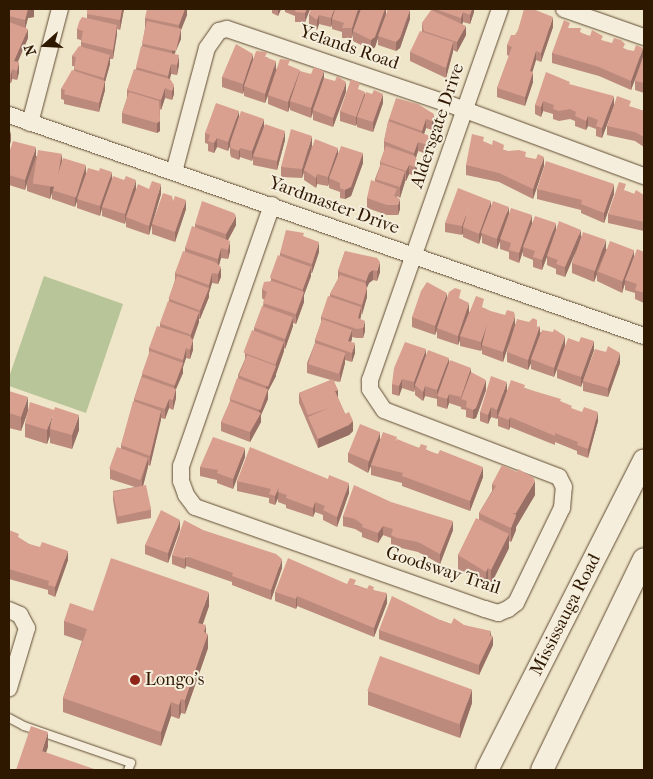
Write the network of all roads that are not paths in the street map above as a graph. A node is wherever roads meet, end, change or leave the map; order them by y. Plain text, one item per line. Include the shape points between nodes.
1 (60, 9) edge
2 (500, 9) edge
3 (564, 9) edge
4 (644, 37) edge
5 (464, 109) junction
6 (9, 115) edge
7 (30, 123) junction
8 (174, 172) junction
9 (644, 176) edge
10 (272, 205) junction
11 (414, 256) junction
12 (644, 336) edge
13 (644, 460) edge
14 (644, 559) edge
15 (9, 610) edge
16 (9, 688) edge
17 (9, 718) edge
18 (128, 770) edge
19 (488, 770) edge
20 (542, 770) edge

1 - 7 street
2 - 5 street, Aldersgate Drive
3 - 4 street
5 - 8 street, Yelands Road via 227,29 219,31 207,48
5 - 9 street, Yelands Road
5 - 11 street, Aldersgate Drive
6 - 7 street, Yardmaster Drive
7 - 8 street, Yardmaster Drive
8 - 10 street, Yardmaster Drive
10 - 11 street, Yardmaster Drive
10 - 11 street, Goodsway Trail via 181,466 181,481 186,495 195,507 498,613 516,602 562,508 564,486 550,471 392,414 377,404 370,389 370,380
11 - 12 street, Yardmaster Drive
13 - 19 main road, Mississauga Road
14 - 20 main road
15 - 16 street via 20,615 27,628
17 - 18 lane via 131,763

